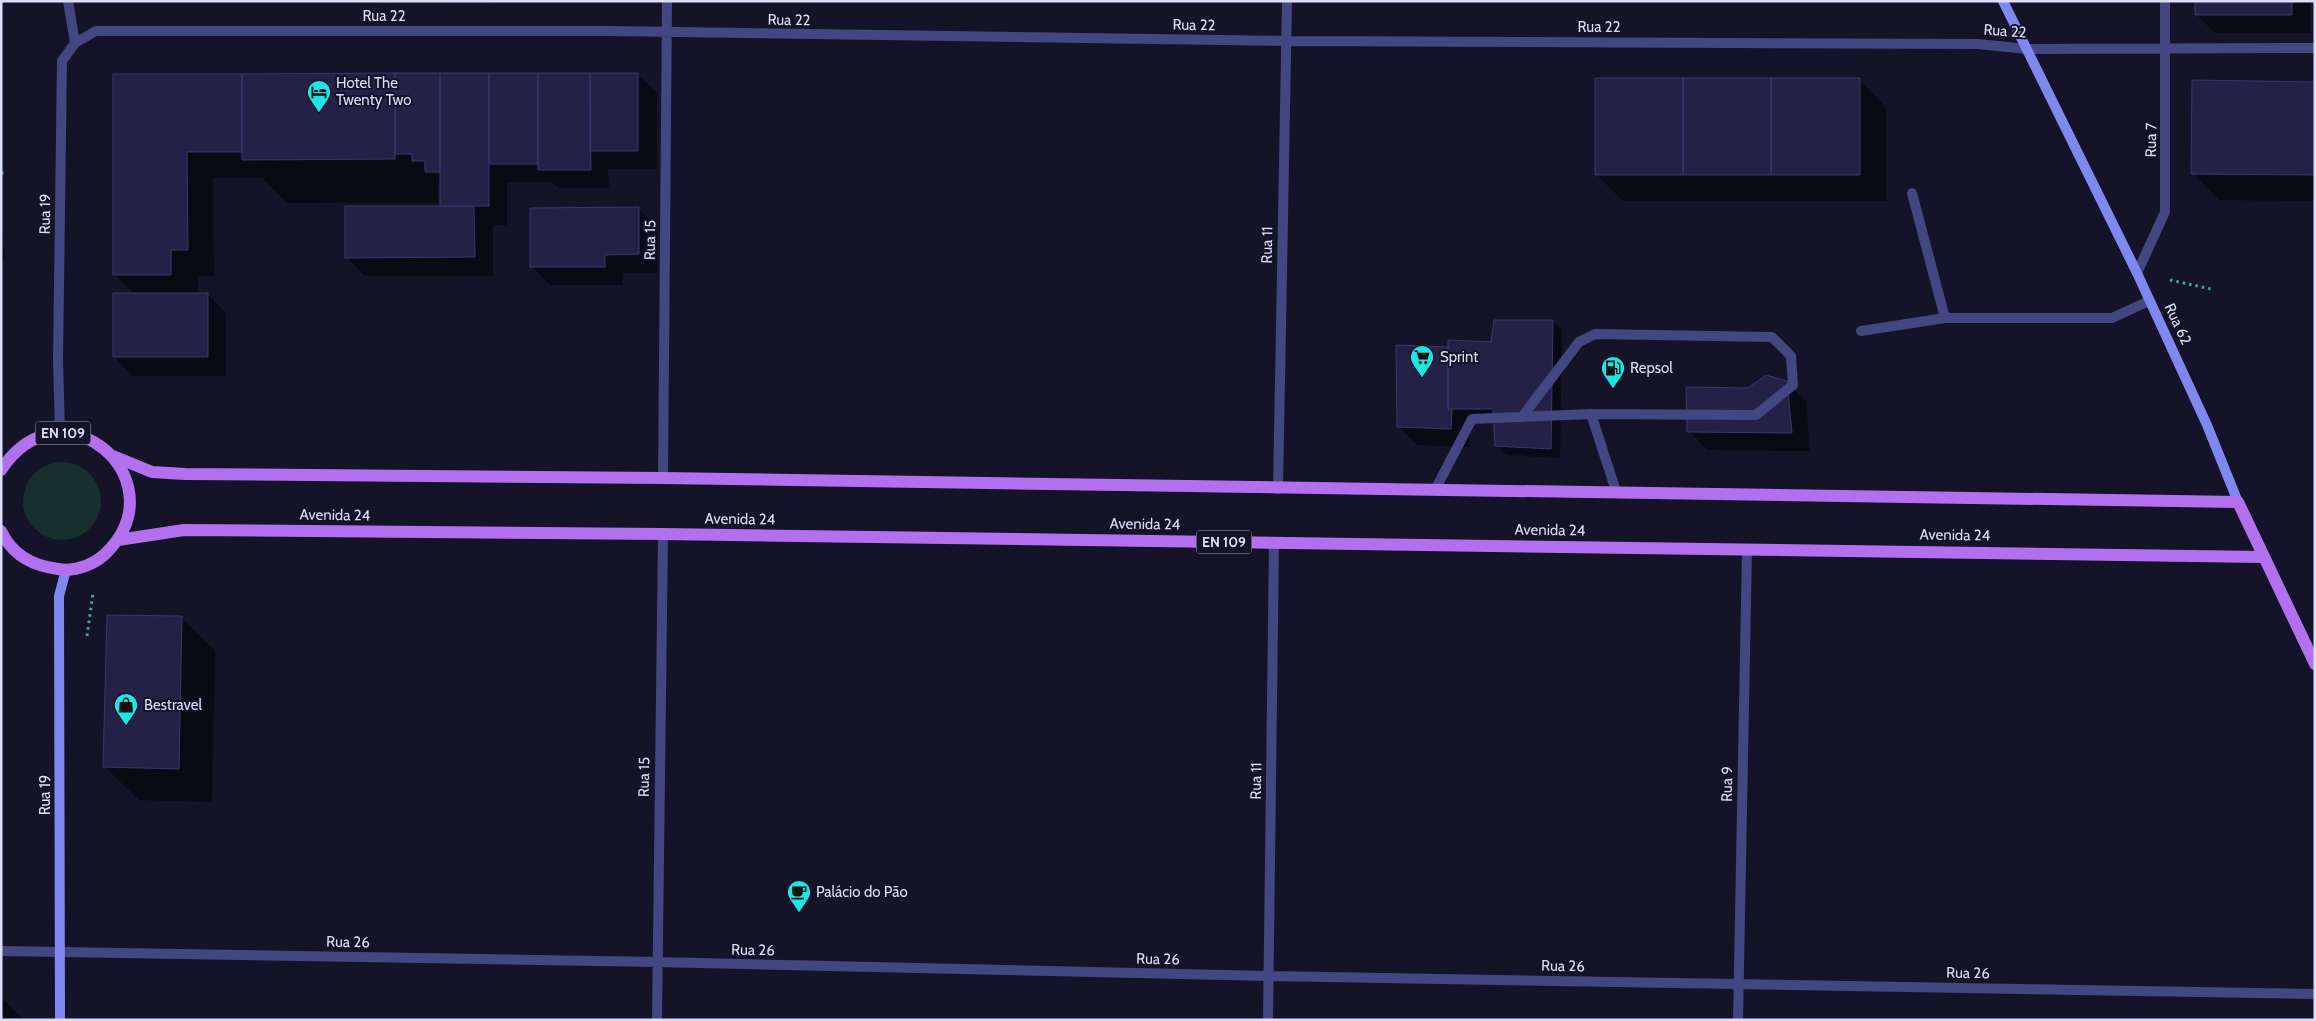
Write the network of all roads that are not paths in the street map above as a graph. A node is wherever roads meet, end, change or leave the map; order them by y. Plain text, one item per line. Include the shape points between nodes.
1 (68, 1) edge
2 (666, 1) edge
3 (1287, 1) edge
4 (2003, 1) edge
5 (2165, 1) edge
6 (667, 33) junction
7 (1286, 41) junction
8 (75, 43) junction
9 (2315, 48) edge
10 (2027, 49) junction
11 (2167, 50) junction
12 (1912, 193) dead end
13 (2137, 273) junction
14 (2149, 301) junction
15 (1945, 318) junction
16 (1861, 331) dead end
17 (1591, 414) junction
18 (1522, 417) junction
19 (60, 433) junction
20 (113, 456) junction
21 (6, 457) edge
22 (1, 470) edge
23 (662, 478) junction
24 (1278, 489) junction
25 (1435, 490) junction
26 (1616, 492) junction
27 (2238, 502) junction
28 (662, 534) junction
29 (2, 536) edge
30 (118, 540) junction
31 (1274, 542) junction
32 (1747, 549) junction
33 (2263, 557) junction
34 (66, 570) junction
35 (2315, 664) edge
36 (1, 951) edge
37 (60, 952) junction
38 (657, 962) junction
39 (1268, 976) junction
40 (1738, 984) junction
41 (2315, 994) edge
42 (60, 1020) edge
43 (657, 1020) edge
44 (1268, 1020) edge
45 (1738, 1020) edge

1 - 8 street
2 - 6 street, Rua 15
3 - 7 street, Rua 11
4 - 10 main road, Rua 62
5 - 11 street, Rua 7
6 - 7 street, Rua 22
6 - 8 street, Rua 22 via 96,31
6 - 23 street, Rua 15
7 - 10 street, Rua 22 via 1978,44
7 - 24 street, Rua 11
8 - 19 street, Rua 19 via 62,61
9 - 11 street, Rua 22
10 - 11 street, Rua 22
10 - 13 main road, Rua 62
11 - 13 street, Rua 7 via 2165,212
12 - 15 street
13 - 14 main road, Rua 62
14 - 15 street via 2112,318
14 - 27 main road, Rua 62 via 2207,425
15 - 16 street
17 - 18 street
17 - 18 street via 1756,415 1793,385 1791,356 1772,337 1595,334 1579,342
17 - 26 street
18 - 25 street via 1472,419
19 - 20 main road, EN 109 via 80,435 98,443
19 - 21 main road, EN 109 via 42,436
20 - 23 main road, EN 109 via 152,472 185,474
20 - 30 main road, EN 109 via 125,475 130,497 128,520
21 - 22 main road, EN 109
23 - 24 main road, EN 109
24 - 25 main road, EN 109
25 - 26 main road, EN 109
26 - 27 main road, EN 109
27 - 33 main road, Rua 62
28 - 30 main road, Avenida 24 / EN 109 via 184,530
28 - 31 main road, Avenida 24 / EN 109
28 - 38 street, Rua 15
29 - 34 main road, EN 109 via 20,557 42,567
30 - 34 main road, EN 109 via 104,556
31 - 32 main road, Avenida 24 / EN 109
31 - 39 street, Rua 11
32 - 33 main road, Avenida 24 / EN 109
32 - 40 street, Rua 9
33 - 35 main road, Rua 62
34 - 37 main road, Rua 19 via 59,596
36 - 37 street, Rua 26
37 - 38 street, Rua 26
37 - 42 main road, Rua 19
38 - 39 street, Rua 26
38 - 43 street, Rua 15
39 - 40 street, Rua 26
39 - 44 street, Rua 11
40 - 41 street, Rua 26
40 - 45 street, Rua 9

